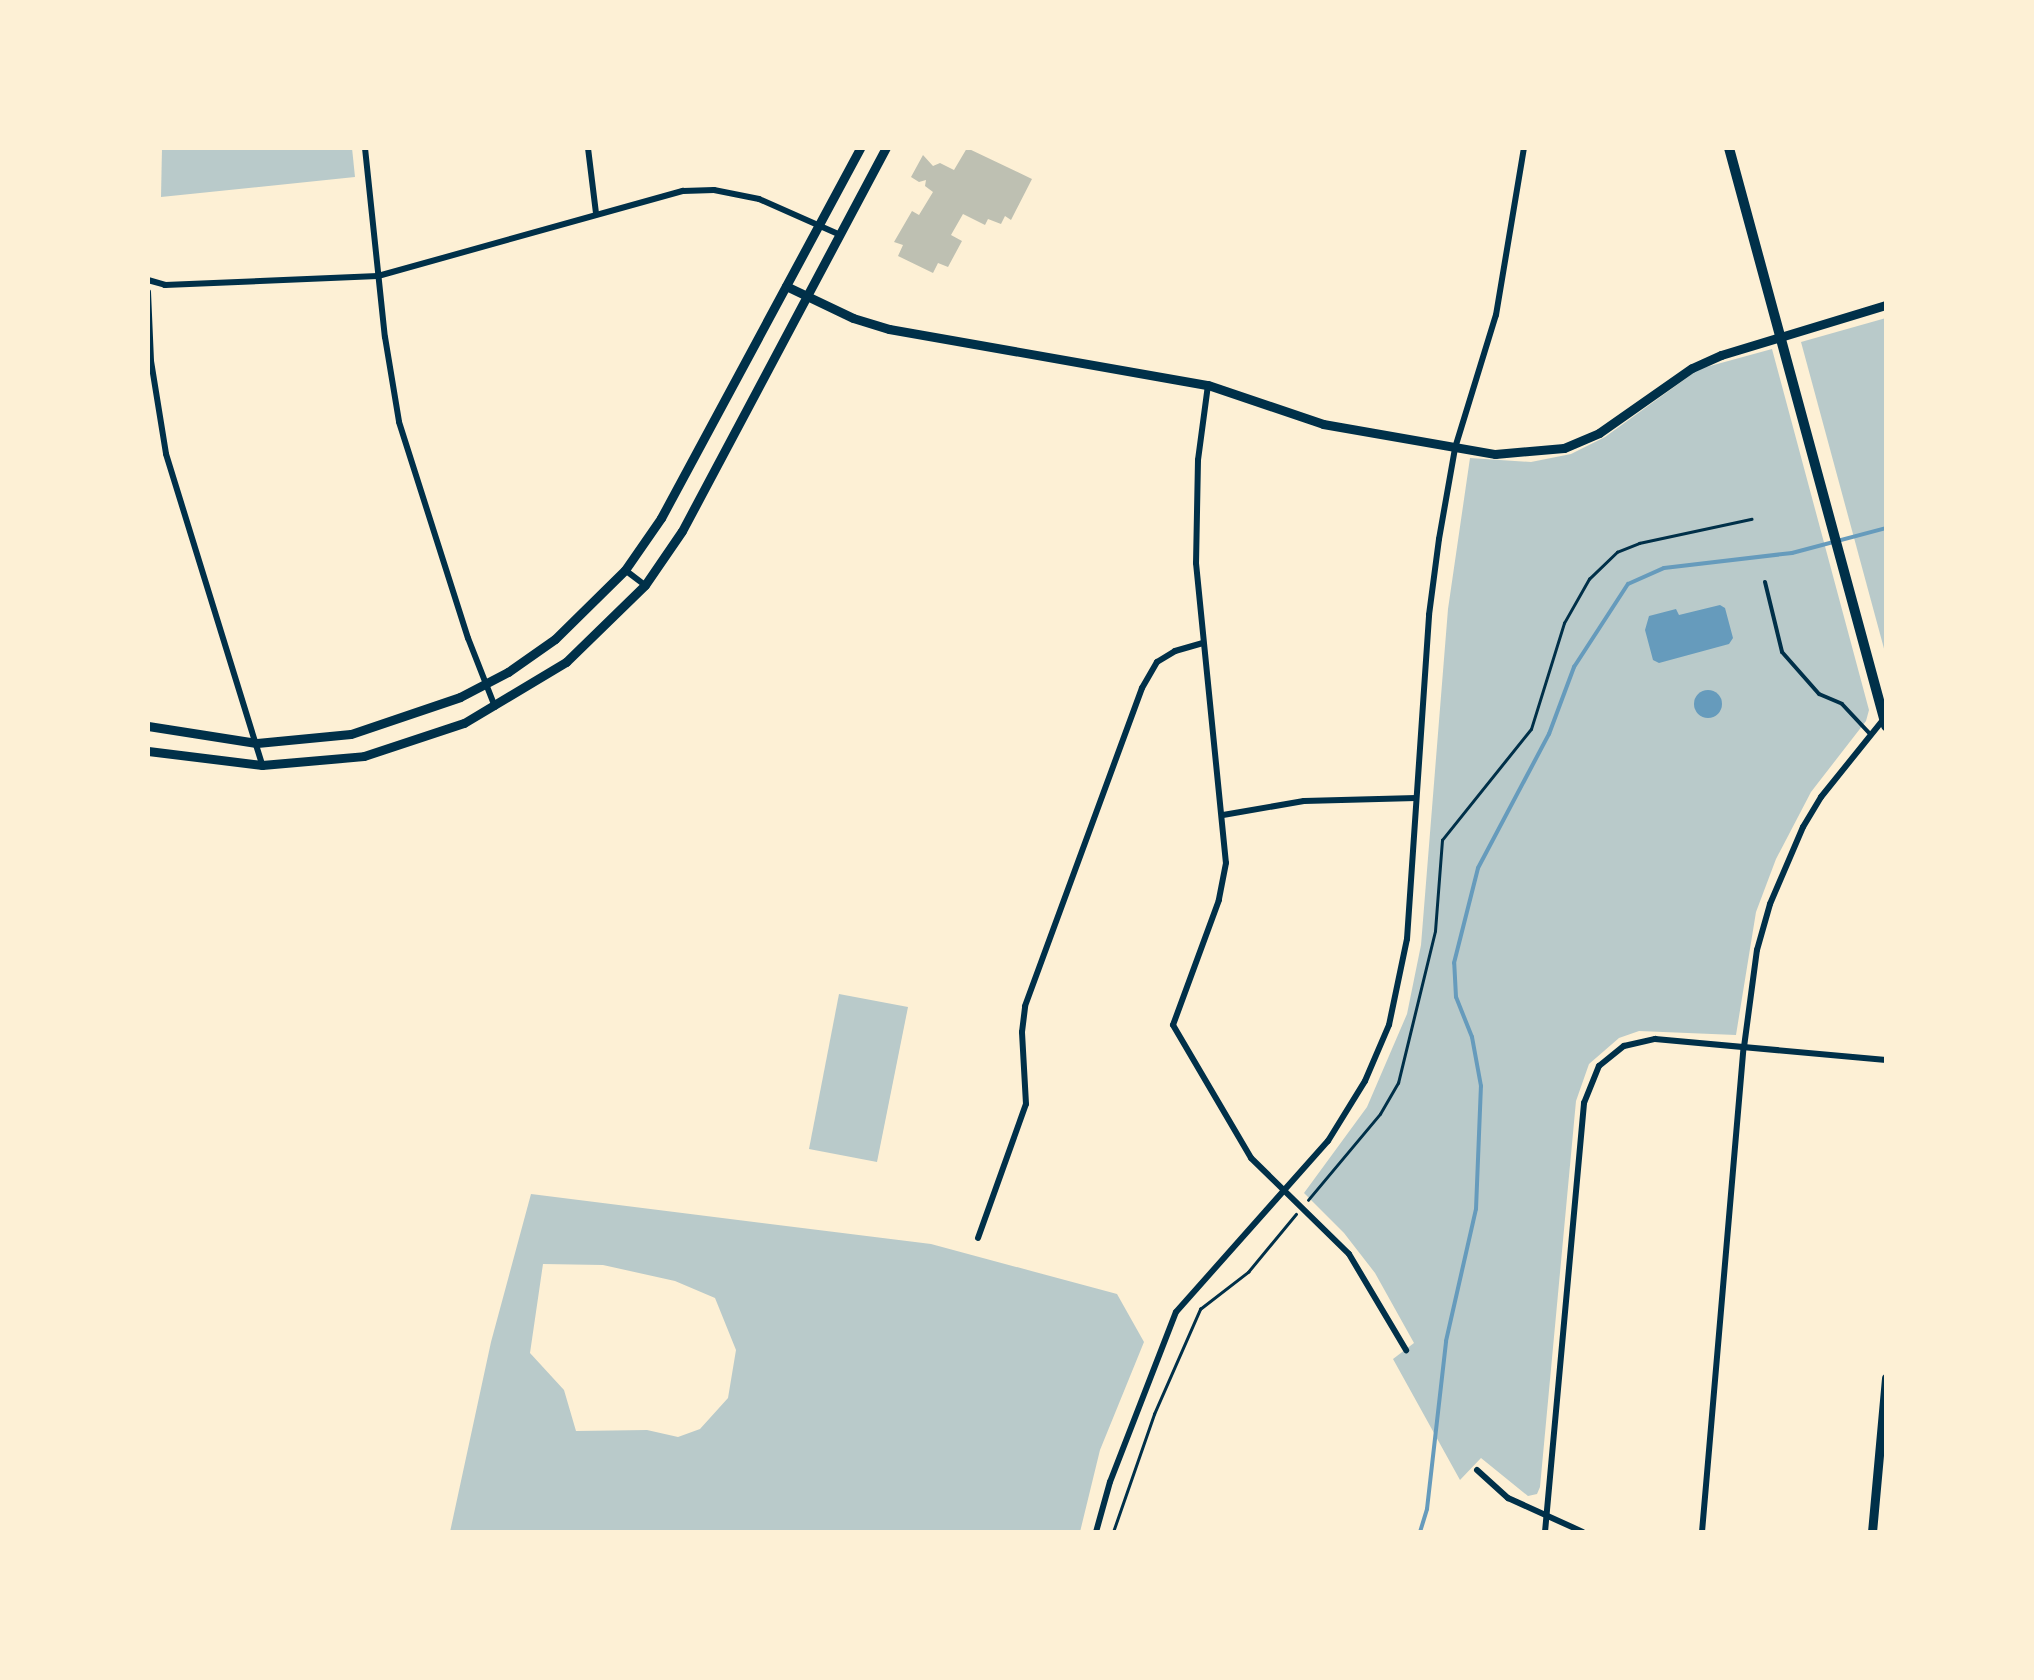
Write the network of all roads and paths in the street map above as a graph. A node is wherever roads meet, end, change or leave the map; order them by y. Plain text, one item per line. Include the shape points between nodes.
1 (366, 148) edge
2 (588, 148) edge
3 (860, 148) edge
4 (886, 148) edge
5 (1524, 148) edge
6 (1728, 148) edge
7 (596, 213) junction
8 (819, 225) junction
9 (838, 234) junction
10 (378, 276) junction
11 (148, 280) edge
12 (786, 286) junction
13 (148, 292) edge
14 (806, 296) junction
15 (1886, 305) edge
16 (1782, 335) junction
17 (1208, 384) junction
18 (1456, 448) junction
19 (1751, 520) dead end
20 (625, 570) junction
21 (1764, 582) dead end
22 (644, 585) junction
23 (1204, 643) junction
24 (486, 684) junction
25 (495, 708) junction
26 (1885, 720) edge
27 (148, 726) edge
28 (1870, 734) junction
29 (257, 744) junction
30 (148, 751) edge
31 (262, 764) junction
32 (1416, 798) junction
33 (1222, 815) junction
34 (1744, 1048) junction
35 (1886, 1060) edge
36 (1286, 1192) junction
37 (1302, 1206) junction
38 (978, 1238) dead end
39 (1406, 1350) dead end
40 (1886, 1378) edge
41 (1477, 1470) dead end
42 (1546, 1517) junction
43 (1096, 1532) edge
44 (1112, 1532) edge
45 (1545, 1532) edge
46 (1582, 1532) edge
47 (1702, 1532) edge
48 (1872, 1532) edge

1 - 10 street
2 - 7 street
3 - 8 street
4 - 9 street
5 - 18 street via 1496,315
6 - 16 main road
7 - 8 street via 714,190 759,199
7 - 10 street
8 - 9 street
8 - 12 street
9 - 14 street
10 - 11 street
10 - 24 street via 399,422
12 - 14 street
12 - 20 street via 670,502
13 - 29 street via 166,454
14 - 17 street via 889,329
14 - 22 street via 682,532
15 - 16 street
16 - 18 street via 1692,368 1599,433 1564,448 1495,454
16 - 26 main road
17 - 18 street via 1323,424
17 - 23 street via 1196,505
18 - 32 street via 1429,615
19 - 37 path via 1639,543 1589,579 1564,622 1531,729 1442,840 1436,931 1398,1083
20 - 22 street
20 - 24 street via 555,638
21 - 28 lane via 1782,652 1819,694 1842,704
22 - 25 street via 566,662
23 - 33 street
23 - 38 street via 1157,662 1142,688 1026,1006 1026,1104
24 - 25 street
24 - 29 street via 393,724
25 - 31 street via 364,756
26 - 28 street
27 - 29 street
28 - 34 street via 1821,797 1778,884 1754,966
29 - 31 street
30 - 31 street
32 - 33 street via 1304,802
32 - 36 street via 1407,939 1388,1025 1346,1114
33 - 36 street via 1222,889 1172,1025 1251,1158
34 - 35 street
34 - 42 street via 1640,1039 1610,1054 1586,1093
34 - 47 street
36 - 37 street
36 - 43 street via 1176,1312
37 - 39 street via 1349,1254
37 - 44 path via 1248,1272 1200,1309
40 - 48 street
41 - 42 street via 1508,1498
42 - 45 street
42 - 46 street

